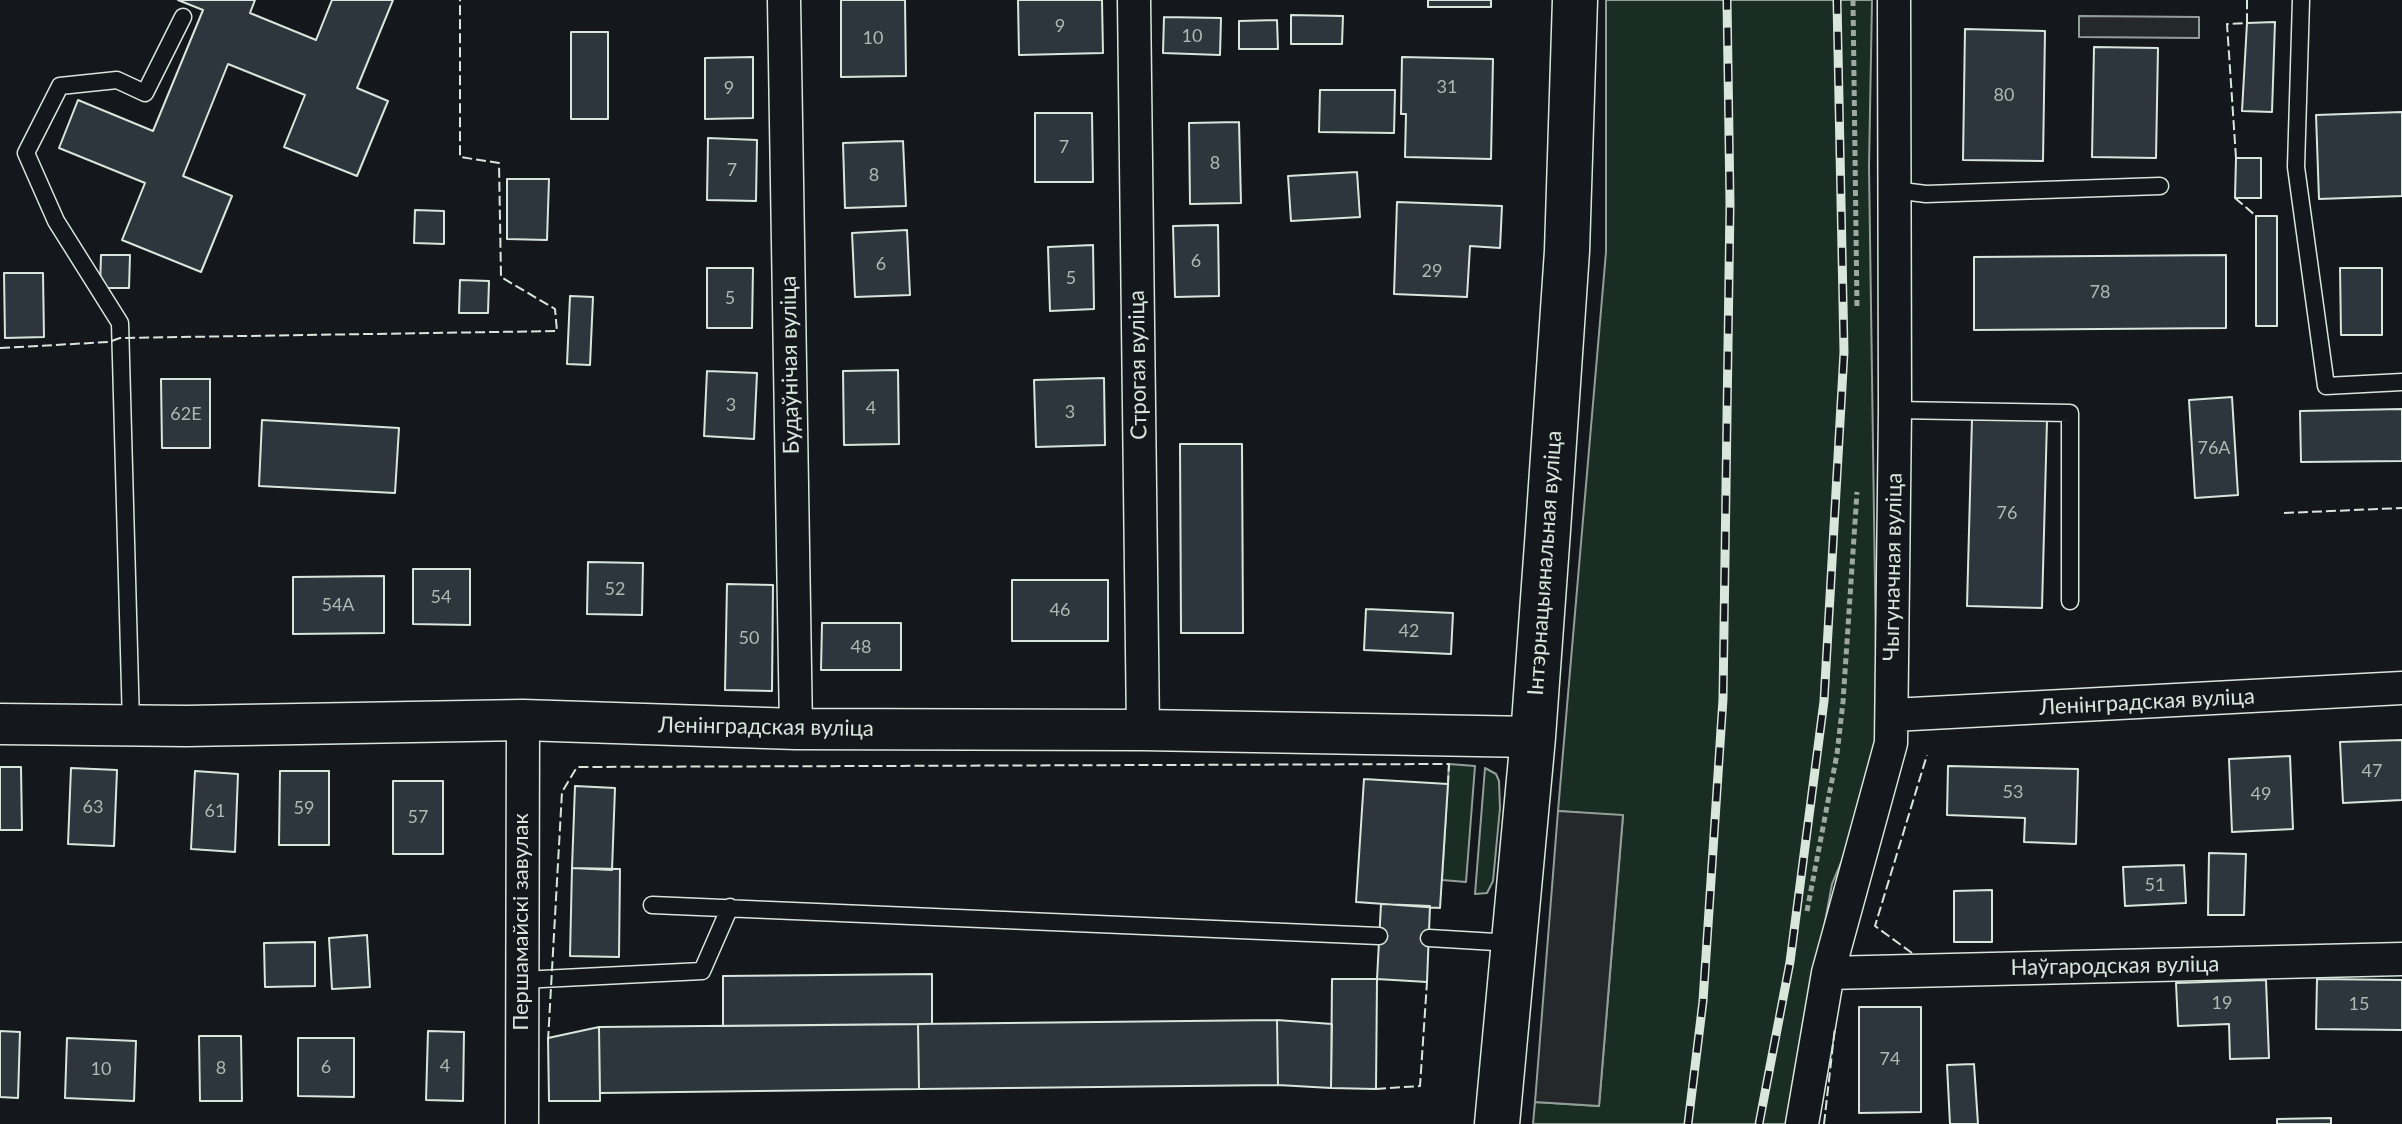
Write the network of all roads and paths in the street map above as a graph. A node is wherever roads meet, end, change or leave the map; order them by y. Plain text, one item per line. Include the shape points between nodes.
1 (784, 0) edge
2 (1134, 0) edge
3 (1575, 0) edge
4 (1853, 0) edge
5 (1894, 0) edge
6 (2301, 0) edge
7 (183, 17) dead end
8 (2160, 186) dead end
9 (1894, 190) junction
10 (1857, 317) dead end
11 (2402, 382) edge
12 (1895, 410) junction
13 (1857, 488) dead end
14 (2070, 601) dead end
15 (2402, 688) edge
16 (1893, 715) junction
17 (523, 720) junction
18 (0, 724) edge
19 (131, 726) junction
20 (796, 729) junction
21 (1143, 730) junction
22 (1533, 737) junction
23 (652, 905) dead end
24 (730, 907) junction
25 (1804, 926) dead end
26 (1379, 936) dead end
27 (1429, 938) dead end
28 (1513, 943) junction
29 (2402, 959) edge
30 (1828, 973) junction
31 (522, 980) junction
32 (522, 1124) edge
33 (1497, 1124) edge
34 (1802, 1124) edge

1 - 20 street, Будаўнічая вуліца
2 - 21 street, Строгая вуліца
3 - 22 main road, Інтэрнацыянальная вуліца via 1567,251
4 - 10 path
5 - 9 street, Чыгуначная вуліца
6 - 11 lane via 2296,167 2326,386
7 - 19 lane via 145,93 117,80 60,86 26,153 56,221 120,323
8 - 9 lane via 1926,194
9 - 12 street, Чыгуначная вуліца
12 - 14 lane via 2070,413
12 - 16 street, Чыгуначная вуліца
13 - 25 path via 1837,754
15 - 16 street, Ленінградская вуліца
16 - 30 street, Чыгуначная вуліца via 1891,743
17 - 19 street, Ленінградская вуліца
17 - 20 street, Ленінградская вуліца
17 - 31 street, Першамайскі завулак
18 - 19 street, Ленінградская вуліца
20 - 21 street, Ленінградская вуліца
21 - 22 street, Ленінградская вуліца
22 - 28 main road, Інтэрнацыянальная вуліца
23 - 24 lane
24 - 26 lane
24 - 31 lane via 702,971
27 - 28 lane
28 - 33 main road, Інтэрнацыянальная вуліца
29 - 30 street, Наўгародская вуліца
30 - 34 street, Чыгуначная вуліца
31 - 32 street, Першамайскі завулак

